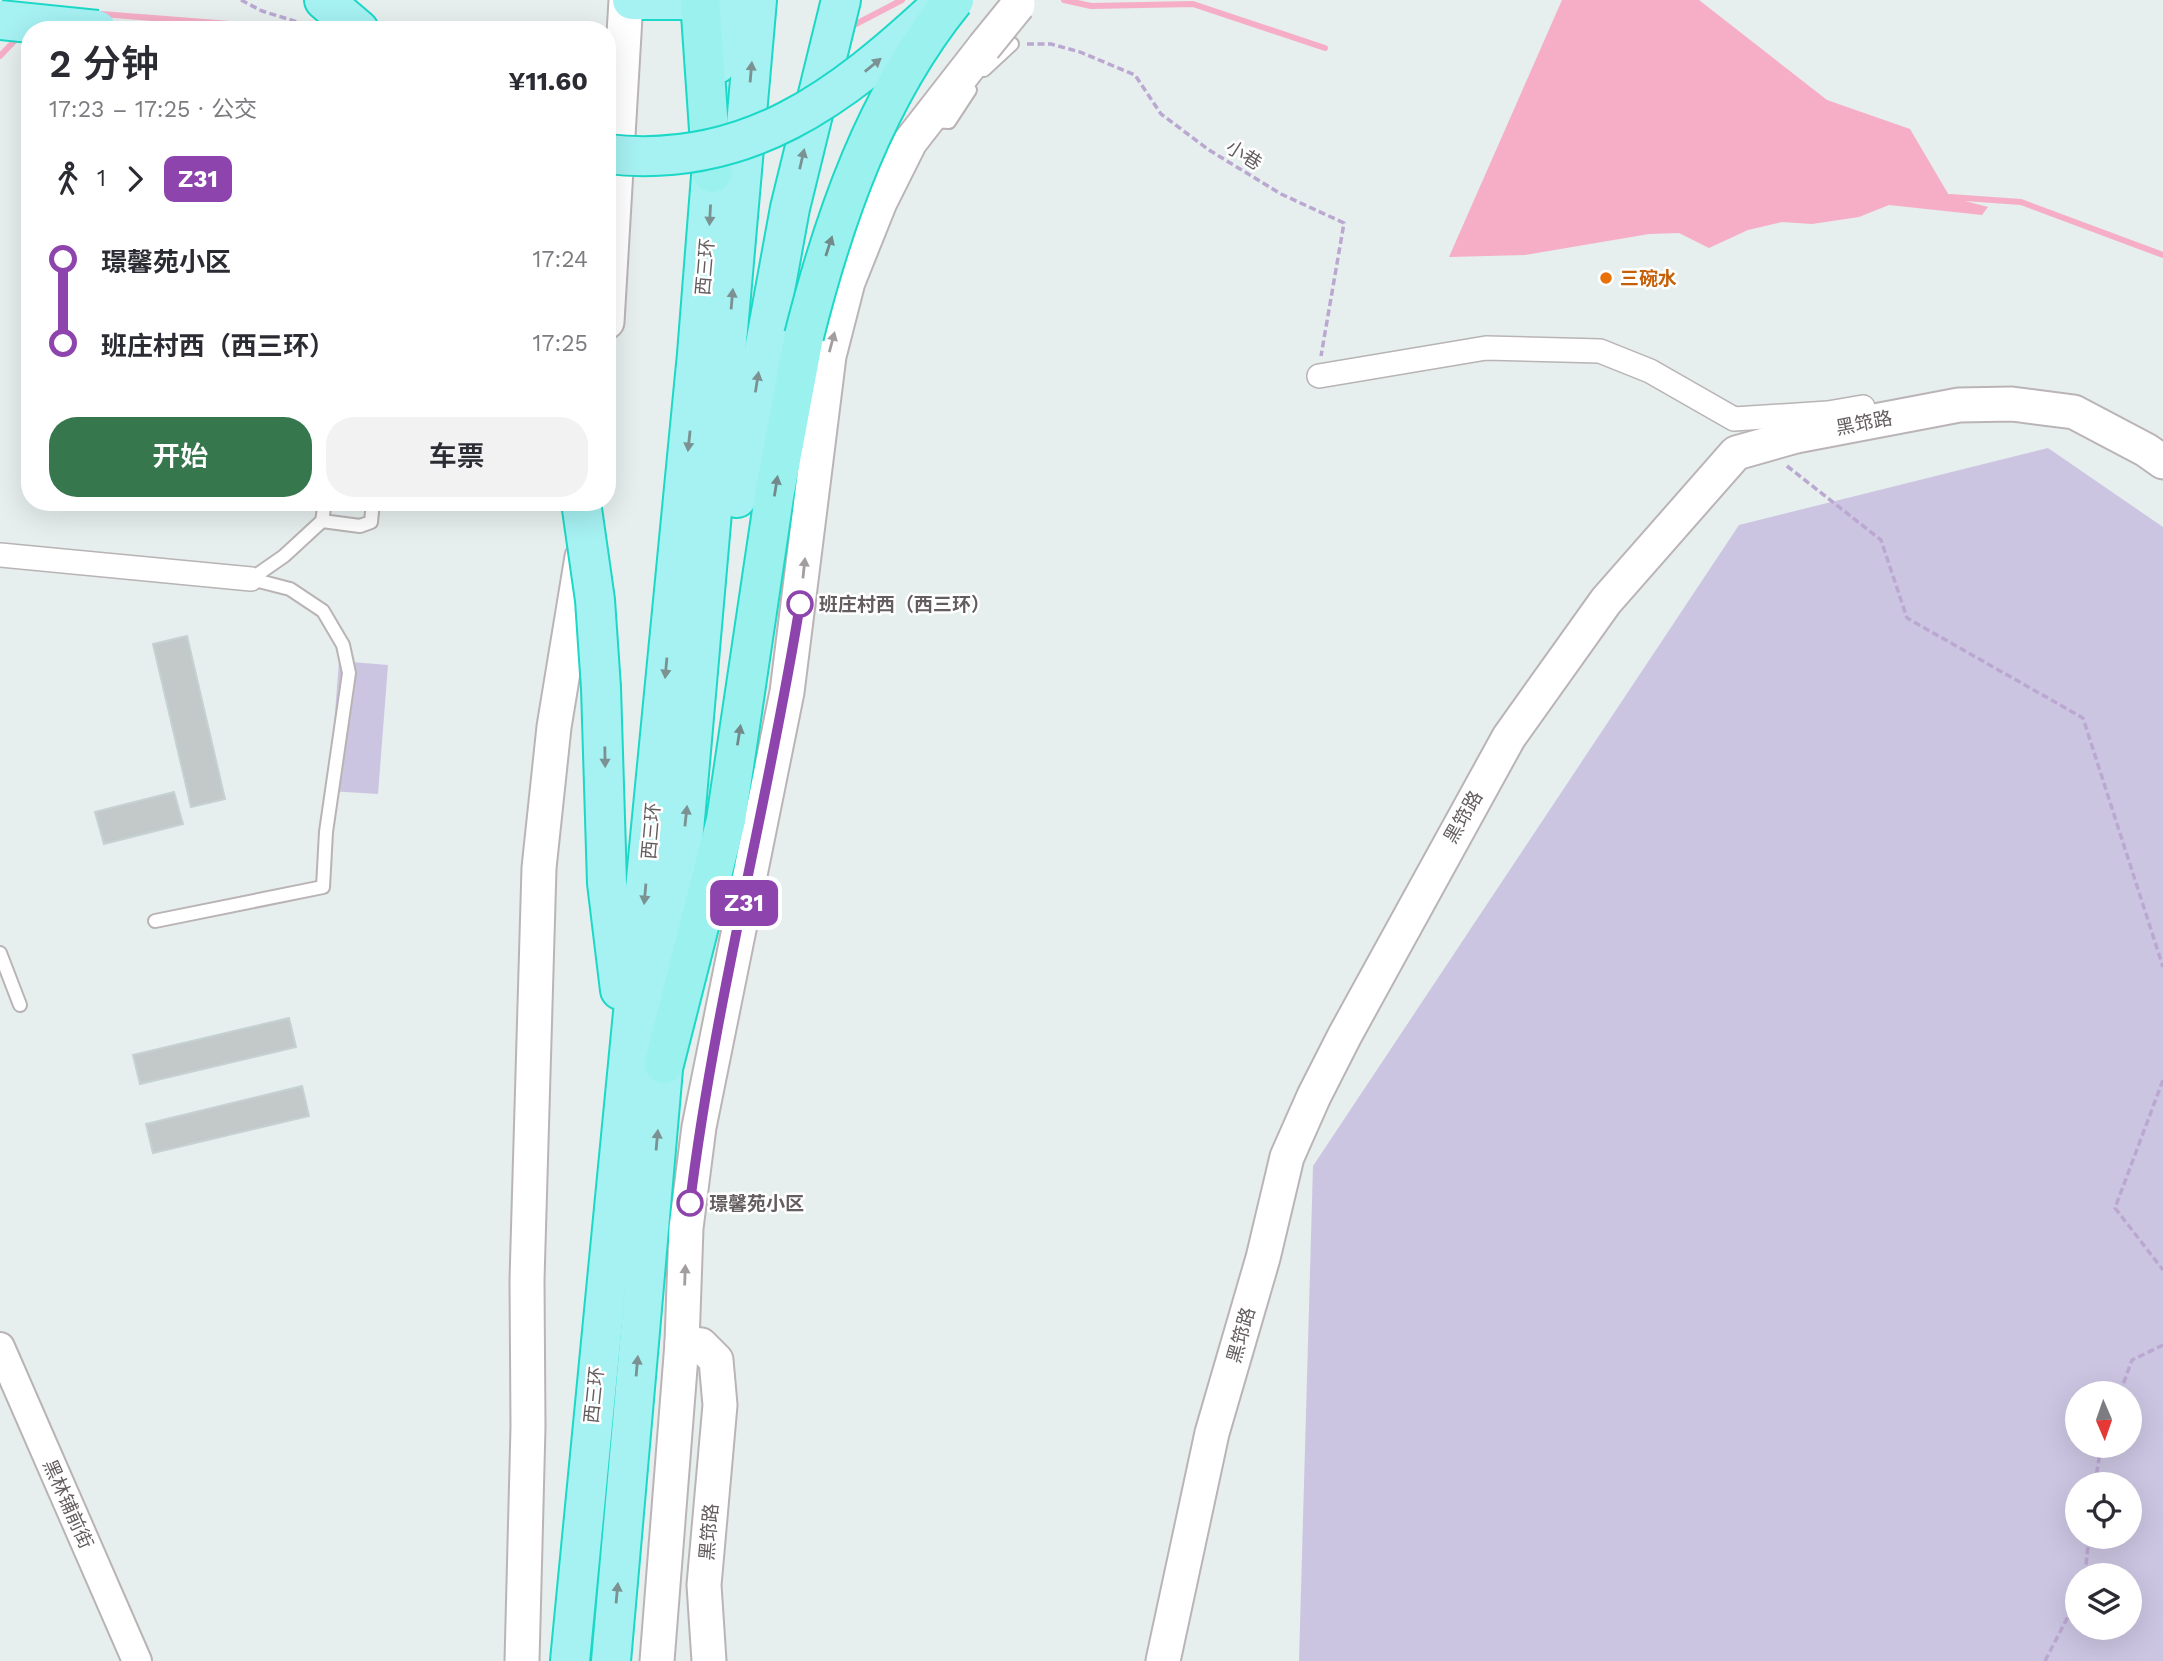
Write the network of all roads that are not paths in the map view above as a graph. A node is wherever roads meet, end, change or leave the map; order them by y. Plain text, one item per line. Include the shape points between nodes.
1 (626, 0) edge
2 (632, 0) edge
3 (691, 0) edge
4 (700, 0) edge
5 (721, 0) edge
6 (757, 0) edge
7 (841, 0) edge
8 (946, 0) edge
9 (954, 0) edge
10 (1022, 0) edge
11 (319, 13) edge
12 (0, 20) edge
13 (338, 21) edge
14 (21, 22) edge
15 (616, 155) edge
16 (616, 169) edge
17 (712, 173) junction
18 (1319, 376) road end
19 (1939, 408) junction
20 (2163, 462) edge
21 (324, 511) edge
22 (372, 511) edge
23 (582, 511) edge
24 (589, 511) edge
25 (322, 521) junction
26 (0, 555) edge
27 (251, 579) junction
28 (698, 689) junction
29 (155, 921) dead end
30 (0, 953) edge
31 (20, 1005) dead end
32 (647, 1062) junction
33 (682, 1343) junction
34 (0, 1347) edge
35 (136, 1661) edge
36 (522, 1661) edge
37 (570, 1661) edge
38 (611, 1661) edge
39 (657, 1661) edge
40 (709, 1661) edge
41 (1163, 1661) edge

1 - 16 main road
2 - 3 highway
4 - 17 highway
5 - 17 highway, 西三环
28 -> 6 highway, 西三环
28 -> 7 highway via 790,208
15 -> 8 highway, bridge via 698,153 769,130 858,77
32 -> 9 highway, bridge via 726,820 777,484 804,336 828,250 867,145 905,72
33 -> 10 main road, bridge via 686,1228 699,1127 787,692 829,356 848,282 910,142 998,46
11 - 13 highway
12 - 14 highway, bridge
17 -> 32 highway, 西三环
18 - 19 street via 1486,348 1600,351 1650,372 1734,419 1828,413 1919,397
19 - 20 main road, 黑筇路 via 2012,404 2074,412
19 - 41 main road, 黑筇路 via 1736,453 1606,601 1509,737 1314,1096 1287,1157 1212,1433
21 - 25 lane
22 - 25 lane via 371,522 360,526
23 -> 32 highway, bridge via 601,688 607,883
24 - 36 main road via 554,727 539,868
25 - 27 lane
26 - 27 street
27 - 29 lane via 290,589 323,611 343,645 349,673 326,831 323,887
32 -> 28 highway, 西三环
30 - 31 lane
32 - 37 highway, 西三环 via 592,1418
38 -> 32 highway, 西三环
33 - 39 main road
33 - 40 main road, 黑筇路 via 701,1345 716,1360 720,1405 704,1585
34 - 35 street, 黑林铺前街

